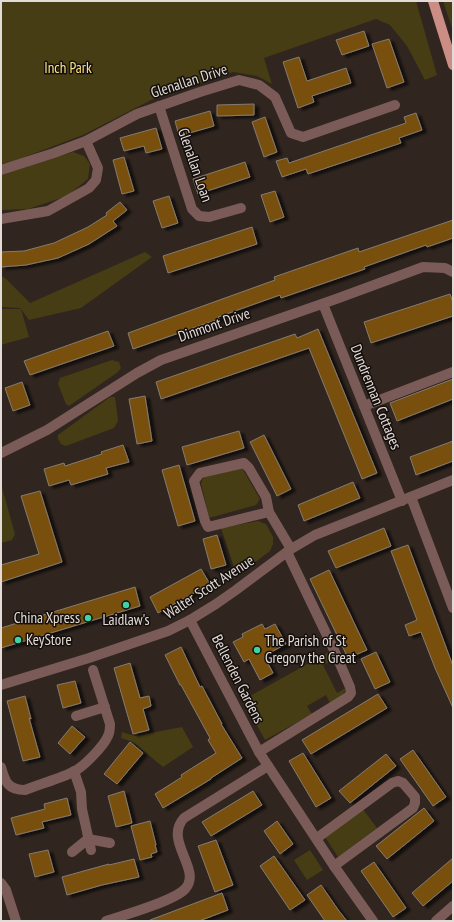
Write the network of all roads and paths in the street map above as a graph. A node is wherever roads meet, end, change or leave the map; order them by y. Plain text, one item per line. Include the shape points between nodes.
1 (433, 1) edge
2 (453, 65) edge
3 (395, 105) dead end
4 (159, 106) junction
5 (86, 141) junction
6 (1, 170) edge
7 (240, 207) dead end
8 (1, 219) edge
9 (453, 272) edge
10 (323, 304) junction
11 (453, 372) edge
12 (364, 406) junction
13 (1, 453) edge
14 (453, 480) edge
15 (407, 499) junction
16 (269, 512) junction
17 (289, 550) junction
18 (453, 608) edge
19 (190, 620) junction
20 (93, 670) dead end
21 (1, 685) edge
22 (105, 707) junction
23 (76, 716) dead end
24 (259, 752) junction
25 (268, 766) junction
26 (1, 767) edge
27 (74, 771) junction
28 (317, 838) junction
29 (88, 839) junction
30 (110, 843) dead end
31 (91, 850) dead end
32 (72, 852) dead end
33 (334, 866) junction
34 (1, 882) edge
35 (453, 906) edge
36 (16, 921) edge
37 (106, 921) edge
38 (373, 921) edge
39 (436, 921) edge

1 - 2 main road
3 - 4 street, Glenallan Drive via 303,137 291,133 275,97 259,85 239,80
4 - 5 street, Glenallan Drive via 137,114
4 - 7 street, Glenallan Loan via 192,209 199,216 209,217
5 - 6 street, Glenallan Drive
5 - 8 street via 98,168 96,180 89,188 48,211
9 - 10 street, Dinmont Drive via 445,268 423,267
10 - 12 street, Dundrennan Cottages
10 - 13 street, Dinmont Drive via 161,360 137,372 47,430
11 - 12 street
12 - 15 street, Dundrennan Cottages
14 - 15 street, Walter Scott Avenue
15 - 17 street, Walter Scott Avenue via 315,535
15 - 18 street, Dundrennan Cottages
16 - 16 street via 266,497 244,463 200,473 194,481 208,527
16 - 17 street
17 - 19 street, Walter Scott Avenue via 236,590
17 - 24 street via 351,693
19 - 21 street, Walter Scott Avenue via 136,643
19 - 24 street, Bellenden Gardens
20 - 22 street
22 - 23 street
22 - 27 street via 110,724 109,734 87,761
24 - 25 street, Bellenden Gardens
25 - 28 street, Bellenden Gardens
25 - 37 street via 184,818 179,824 177,839 190,875 185,889 166,900
26 - 27 street via 7,783 18,790 26,790
27 - 29 street via 81,792
28 - 33 street, Bellenden Gardens
28 - 33 street via 392,783 403,783 415,797 412,808
29 - 30 street
29 - 31 street
29 - 32 street
33 - 38 street, Bellenden Gardens
34 - 36 street
35 - 39 street

